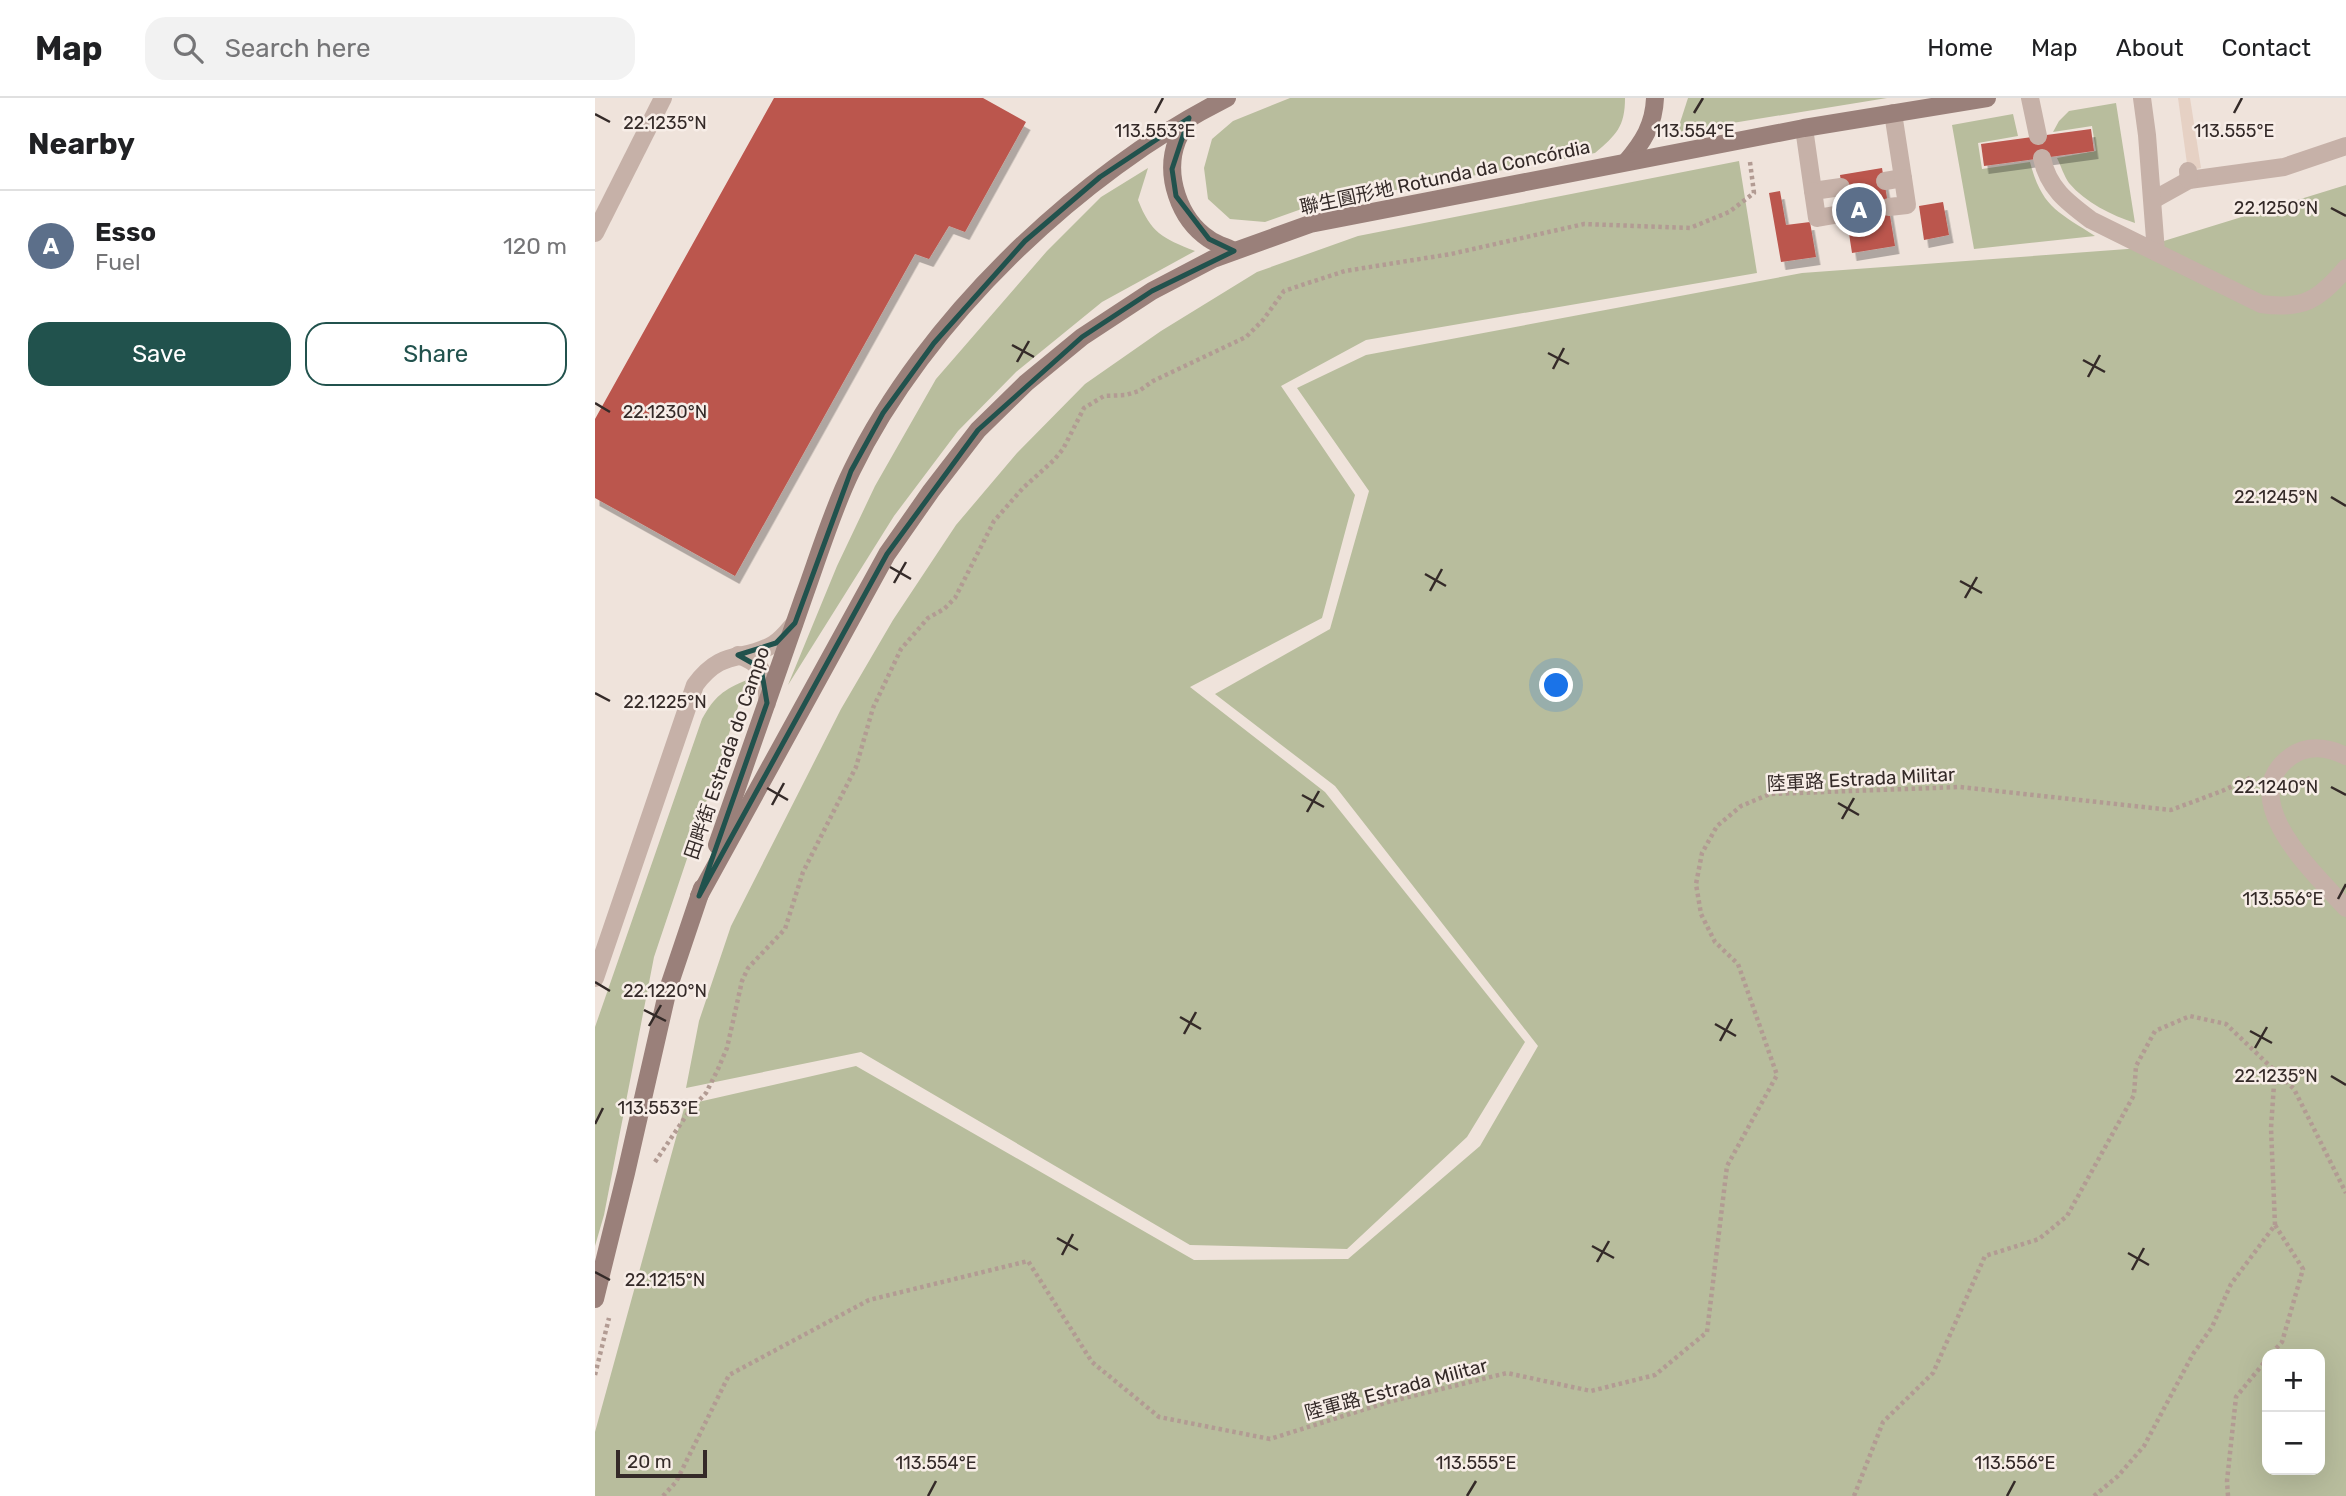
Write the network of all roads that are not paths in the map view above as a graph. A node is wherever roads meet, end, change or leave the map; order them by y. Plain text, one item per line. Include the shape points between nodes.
1 (663, 98) edge
2 (1655, 98) edge
3 (1987, 98) edge
4 (2030, 98) edge
5 (2142, 98) edge
6 (1218, 100) edge
7 (1893, 113) junction
8 (1189, 118) junction
9 (1804, 128) junction
10 (2038, 136) dead end
11 (2346, 146) edge
12 (2042, 158) dead end
13 (1626, 162) junction
14 (1903, 178) junction
15 (1885, 181) dead end
16 (1842, 187) dead end
17 (1813, 191) junction
18 (2153, 200) junction
19 (1889, 207) dead end
20 (1846, 214) dead end
21 (595, 233) edge
22 (1234, 251) junction
23 (2157, 252) junction
24 (2346, 268) edge
25 (795, 623) junction
26 (738, 654) junction
27 (815, 684) joint
28 (767, 702) junction
29 (2346, 756) edge
30 (699, 896) junction
31 (2346, 908) edge
32 (595, 978) edge
33 (603, 1303) edge

1 - 21 street
2 - 13 main road via 1644,141
3 - 7 main road, 聯生圓形地 Rotunda da Concórdia
4 - 10 street
5 - 18 street
6 - 8 main road
7 - 9 main road, 聯生圓形地 Rotunda da Concórdia
7 - 14 street
8 - 22 main road via 1176,142 1172,169 1176,196 1189,220 1209,239
8 - 25 main road, 田畔街 Estrada do Campo via 1100,177 1025,241 934,343 883,413 851,471
9 - 13 main road, 聯生圓形地 Rotunda da Concórdia
9 - 17 street
11 - 18 street via 2284,167 2188,176
12 - 23 street via 2052,188 2066,202 2091,220
13 - 22 main road, 聯生圓形地 Rotunda da Concórdia via 1310,224
14 - 15 street
14 - 19 street via 1907,205
16 - 17 street
17 - 20 street via 1817,218
18 - 23 street
22 - 27 main road, 聯生圓形地 Rotunda da Concórdia via 1153,291 1082,337 978,430 887,554
23 - 24 street via 2261,304 2284,307 2307,303 2327,291
25 - 26 street via 776,643
25 - 28 main road, 田畔街 Estrada do Campo
26 - 28 street via 761,668 768,687
26 - 32 street via 713,665 689,697
27 - 30 main road, 田畔街 Estrada do Campo
28 - 30 main road, 田畔街 Estrada do Campo
29 - 31 street via 2329,748 2297,752 2283,762 2270,792 2278,824 2313,873
30 - 33 main road, 田畔街 Estrada do Campo via 668,989

